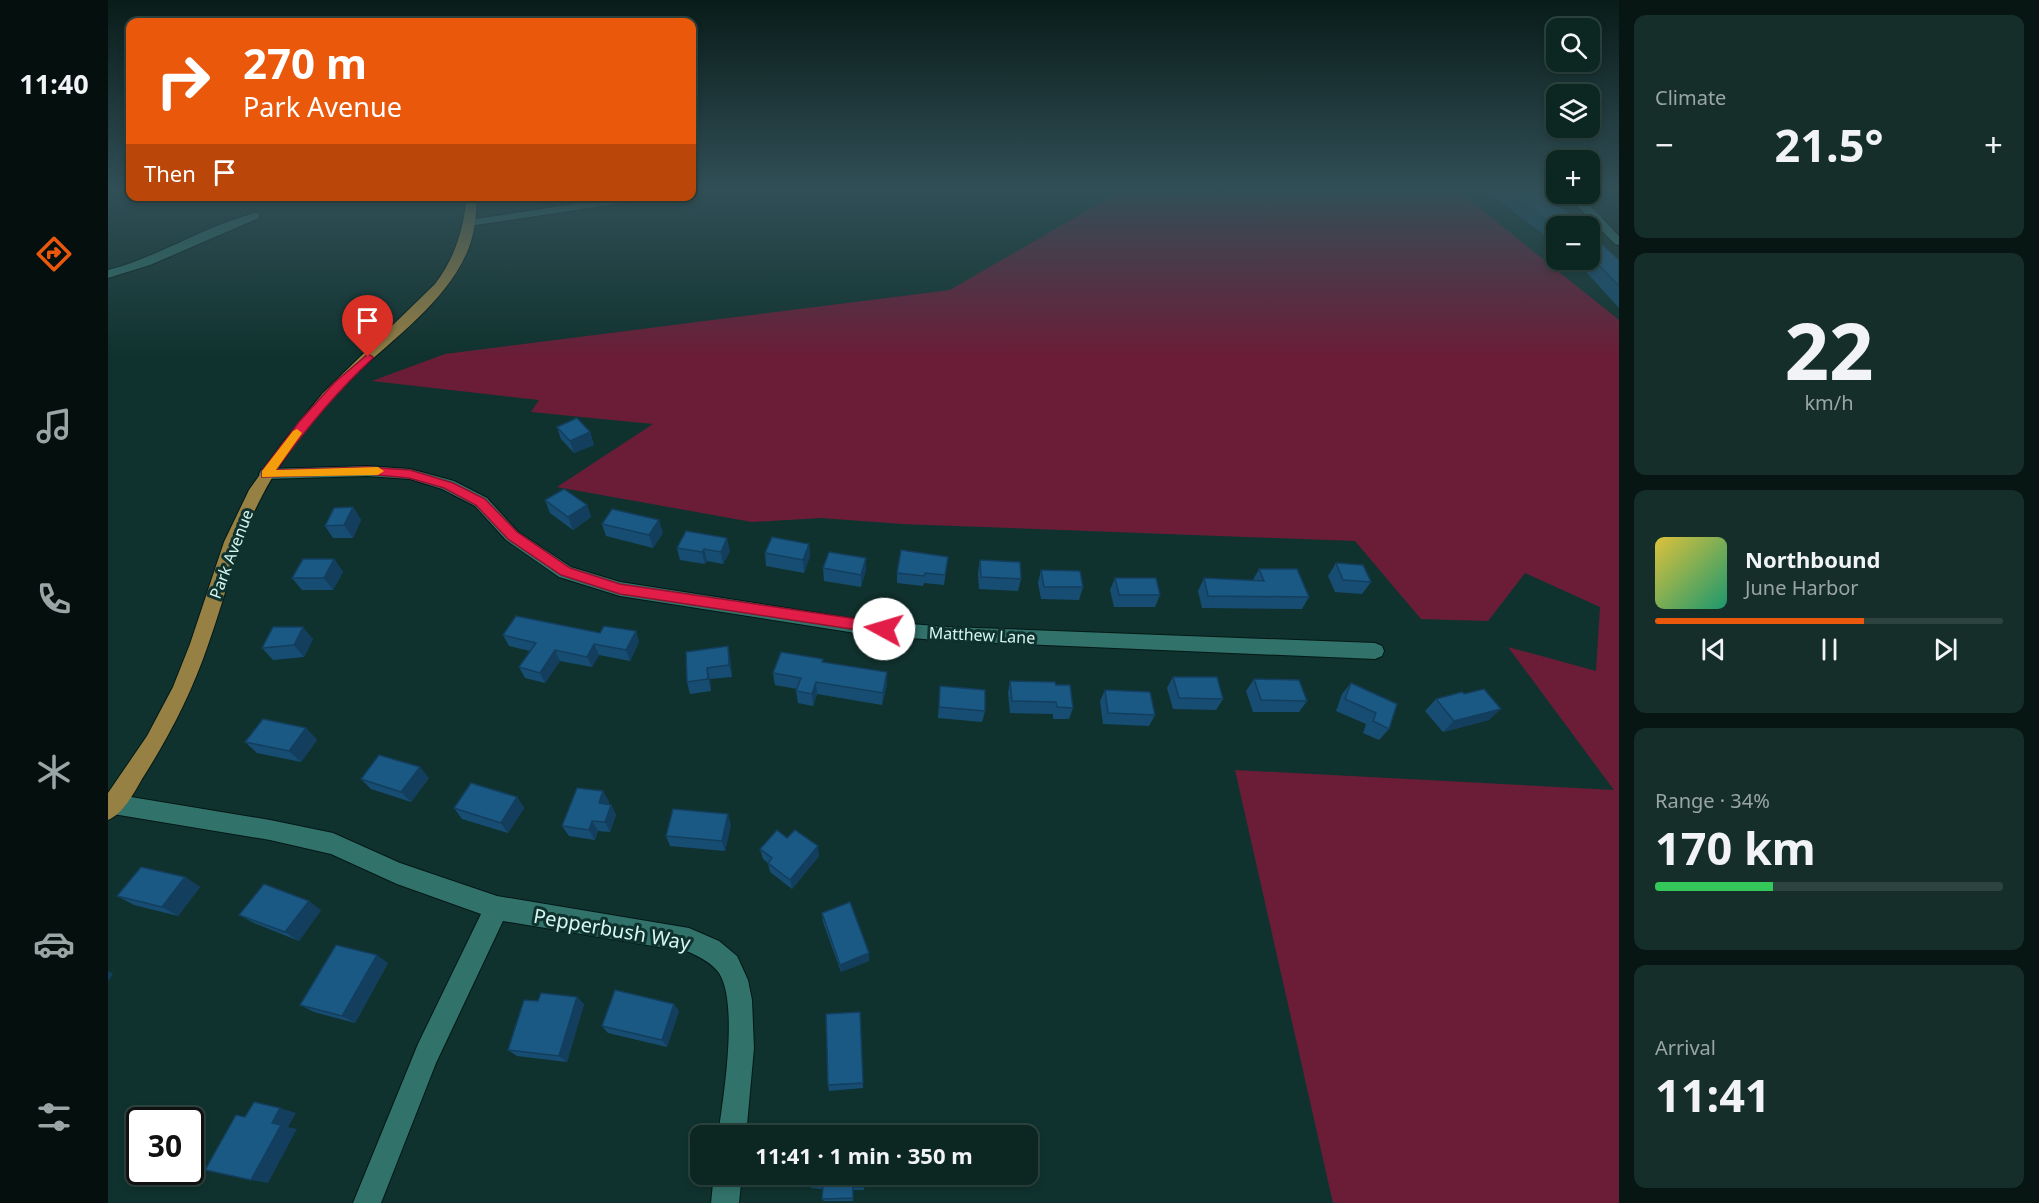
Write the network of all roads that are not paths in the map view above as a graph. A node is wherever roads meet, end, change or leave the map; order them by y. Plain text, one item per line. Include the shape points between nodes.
1 (187, 245) edge
2 (463, 245) edge
3 (108, 274) edge
4 (267, 474) junction
5 (1375, 651) dead end
6 (110, 807) edge
7 (497, 908) junction
8 (733, 1125) edge
9 (727, 1185) edge
10 (367, 1203) edge
11 (725, 1203) edge

1 - 3 street via 147,264
2 - 4 main road, Park Avenue via 441,285 336,387
4 - 5 street, Matthew Lane via 367,471 410,474 448,485 481,502 512,536 565,572 620,589 862,627
4 - 6 main road, Park Avenue via 243,519 190,669 165,723
6 - 7 street, Pepperbush Way via 270,830 333,844 397,873
7 - 8 street, Pepperbush Way via 689,940 713,951 728,966 737,986 741,1024
7 - 10 street via 401,1111
9 - 11 street

